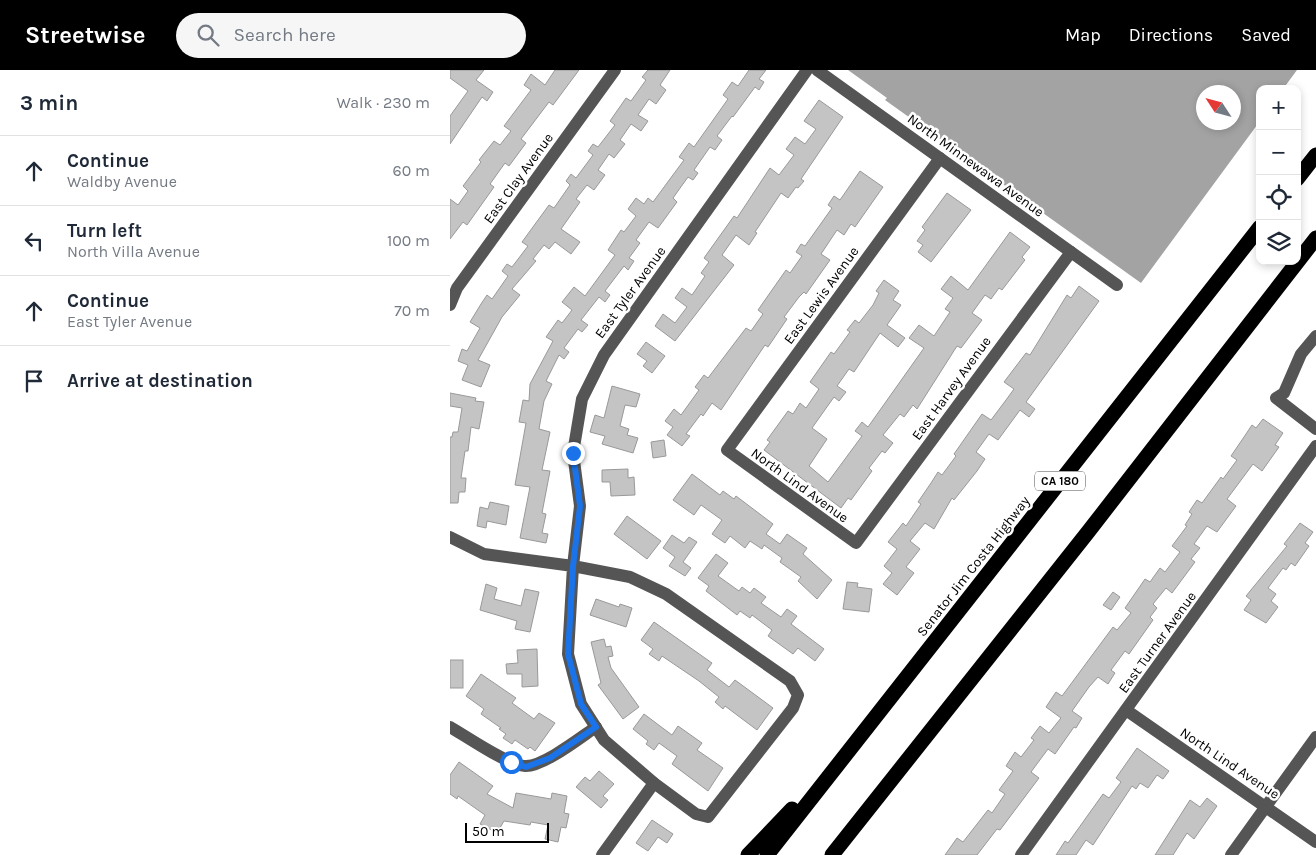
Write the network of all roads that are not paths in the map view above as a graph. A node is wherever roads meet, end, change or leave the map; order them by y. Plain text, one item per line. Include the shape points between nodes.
1 (615, 70) edge
2 (807, 70) edge
3 (817, 70) edge
4 (1316, 155) edge
5 (940, 158) junction
6 (1300, 175) edge
7 (1256, 231) edge
8 (1316, 238) edge
9 (1071, 252) junction
10 (1117, 284) dead end
11 (450, 306) edge
12 (1316, 336) edge
13 (1316, 429) edge
14 (1316, 446) edge
15 (727, 450) joint
16 (450, 537) edge
17 (856, 543) joint
18 (573, 566) junction
19 (1126, 710) junction
20 (450, 727) edge
21 (596, 727) junction
22 (861, 734) junction
23 (1316, 737) edge
24 (654, 782) junction
25 (1267, 806) junction
26 (1316, 842) edge
27 (602, 855) edge
28 (748, 855) edge
29 (767, 855) edge
30 (832, 855) edge
31 (1021, 855) edge
32 (1231, 855) edge

1 - 11 street, East Clay Avenue via 457,288
2 - 18 street, East Tyler Avenue via 604,354 582,399 573,453 580,506
3 - 5 street, North Minnewawa Avenue
4 - 6 highway
5 - 9 street, North Minnewawa Avenue
5 - 15 street, East Lewis Avenue
7 - 22 highway, Senator Jim Costa Highway / CA 180
8 - 30 highway
9 - 10 street, North Minnewawa Avenue
9 - 17 street, East Harvey Avenue
12 - 13 street via 1301,354 1284,393 1276,398
14 - 19 street, East Turner Avenue
15 - 17 street, North Lind Avenue
16 - 18 street via 484,554
18 - 21 street, East Tyler Avenue via 568,654 581,704
18 - 24 street, East Tyler Avenue via 630,577 666,594 790,681 798,694 793,708 708,818 696,814
19 - 25 street, North Lind Avenue
19 - 31 street, East Turner Avenue
20 - 21 street via 511,762 526,767 550,758
21 - 24 street, East Tyler Avenue via 604,740
22 - 28 highway
22 - 29 highway, Senator Jim Costa Highway / CA 180
23 - 25 street
24 - 27 street
25 - 26 street, North Lind Avenue
25 - 32 street

